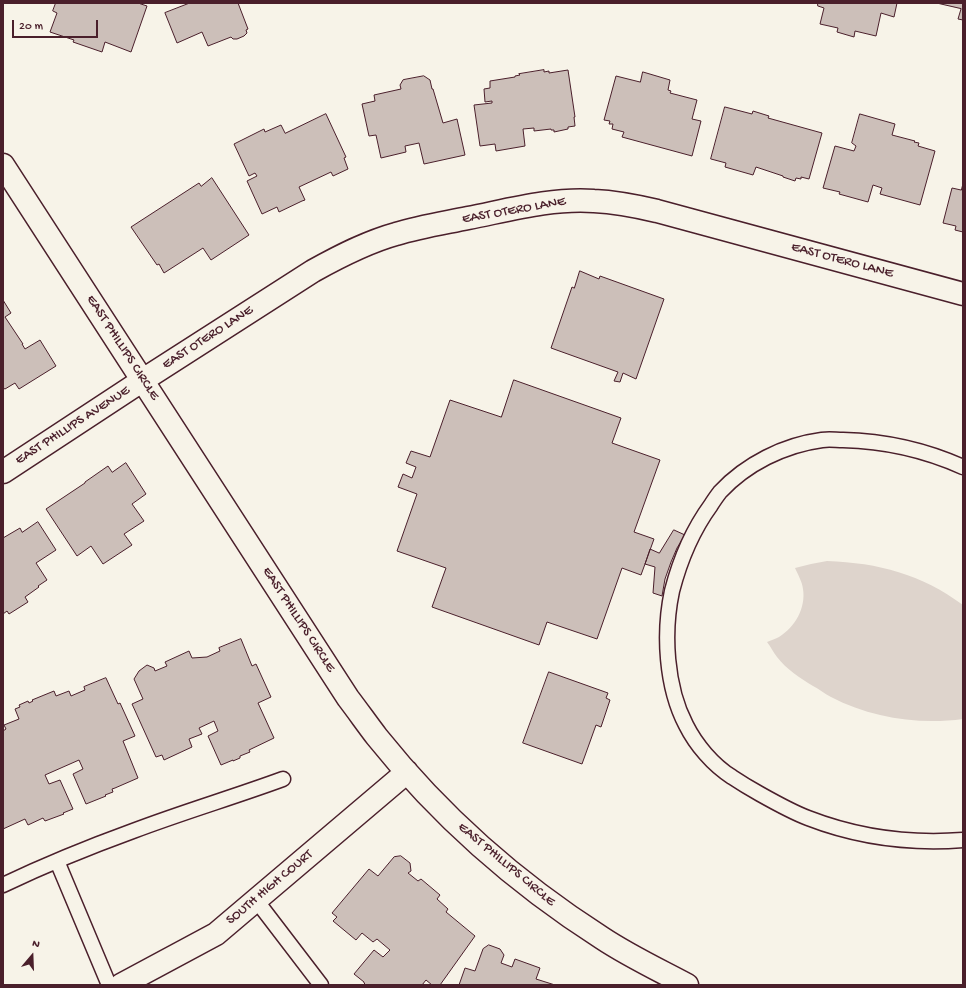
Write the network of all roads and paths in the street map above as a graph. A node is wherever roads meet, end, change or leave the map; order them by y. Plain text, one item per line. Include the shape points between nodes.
1 (3, 165) edge
2 (963, 294) edge
3 (143, 380) junction
4 (963, 467) edge
5 (3, 472) edge
6 (407, 772) junction
7 (283, 779) dead end
8 (963, 840) edge
9 (57, 862) junction
10 (3, 885) edge
11 (256, 900) junction
12 (109, 985) edge
13 (121, 985) edge
14 (321, 985) edge
15 (688, 985) edge

1 - 3 street, EAST PHILLIPS CIRCLE
2 - 3 street, EAST OTERO LANE via 632,205 593,200 535,204 404,232 340,256
3 - 5 street, EAST PHILLIPS AVENUE
3 - 6 street, EAST PHILLIPS CIRCLE via 348,698
4 - 8 lane via 919,451 891,444 857,440 823,440 767,457 750,467 720,492 702,518 687,545 677,572 667,628 668,656 677,705 697,743 709,758 731,777 807,818 837,828 892,839
6 - 11 street, SOUTH HIGH COURT
6 - 15 street, EAST PHILLIPS CIRCLE via 448,816 521,881 604,939
7 - 9 lane via 134,831
9 - 10 lane
9 - 12 lane
11 - 13 street, SOUTH HIGH COURT via 216,934
11 - 14 lane

